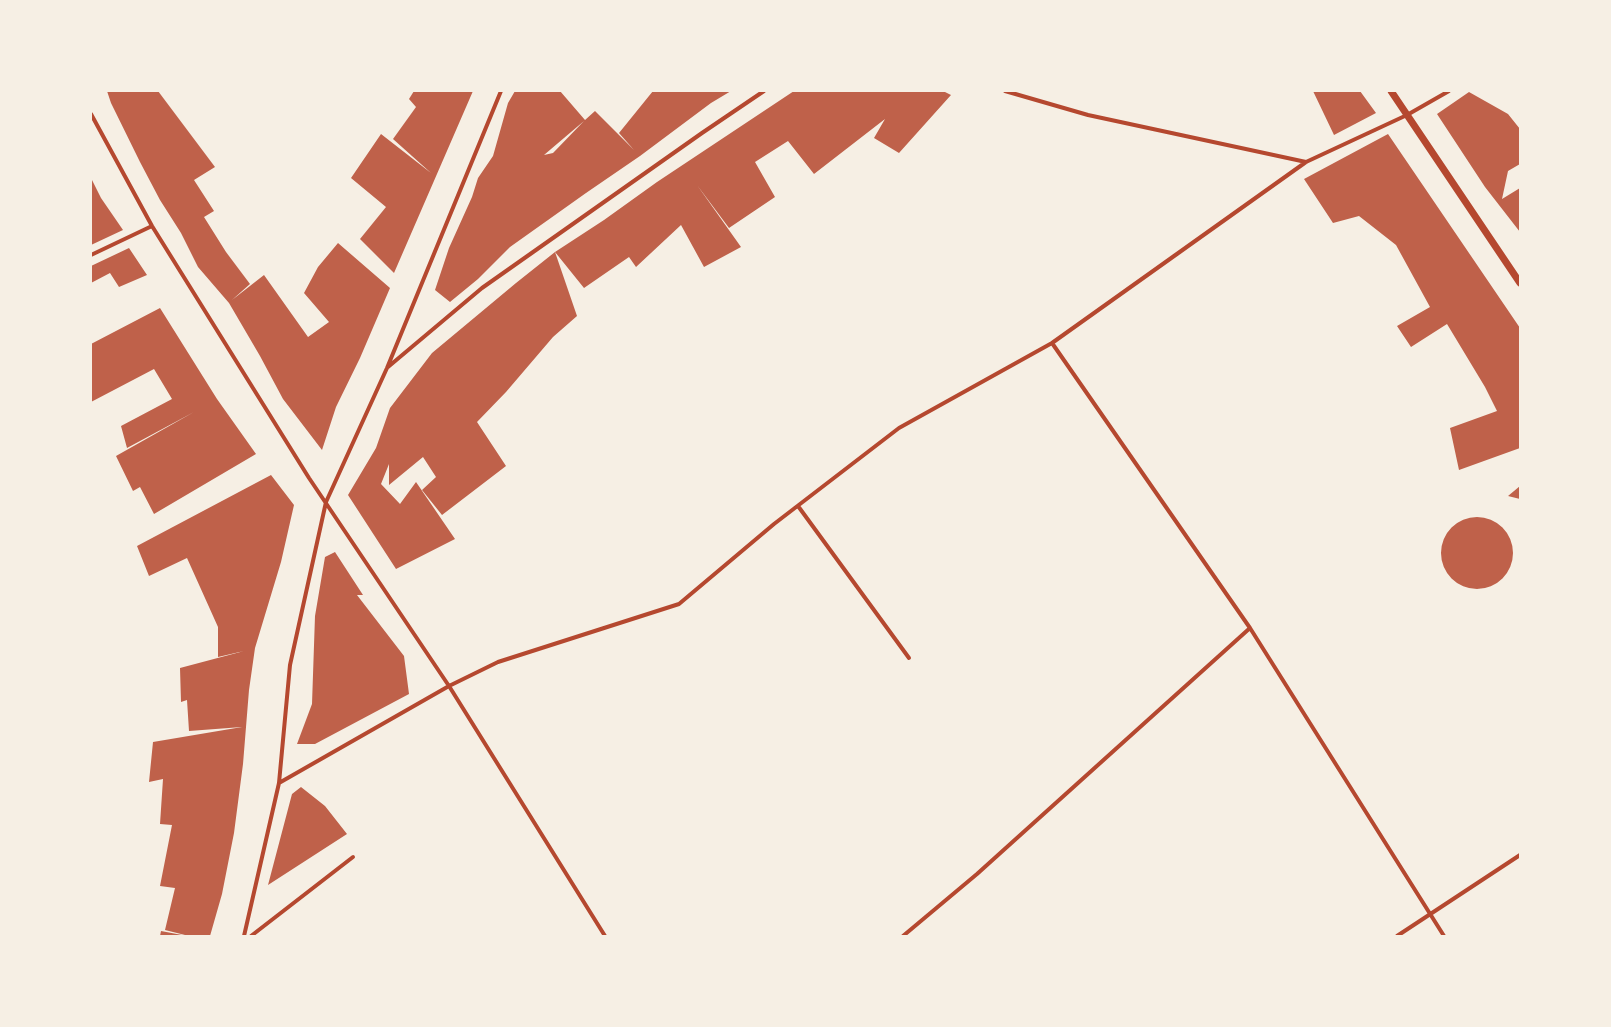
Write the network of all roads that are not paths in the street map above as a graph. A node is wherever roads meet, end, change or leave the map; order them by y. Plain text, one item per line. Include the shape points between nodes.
1 (501, 91) edge
2 (764, 91) edge
3 (1005, 91) edge
4 (1391, 91) edge
5 (1448, 91) edge
6 (91, 114) edge
7 (1406, 115) junction
8 (1306, 162) junction
9 (152, 226) junction
10 (91, 255) edge
11 (1520, 283) edge
12 (1052, 343) junction
13 (387, 368) junction
14 (326, 502) junction
15 (798, 506) junction
16 (1250, 628) junction
17 (909, 658) dead end
18 (449, 686) junction
19 (280, 783) junction
20 (1520, 855) edge
21 (353, 857) dead end
22 (1430, 915) junction
23 (244, 936) edge
24 (251, 936) edge
25 (604, 936) edge
26 (903, 936) edge
27 (1397, 936) edge
28 (1444, 936) edge

1 - 13 street
2 - 13 street via 482,288
3 - 8 street via 1088,114
4 - 7 street
5 - 7 street
6 - 9 street
7 - 8 street
7 - 11 street
8 - 12 street
9 - 10 street
9 - 14 street
12 - 15 street via 899,428
12 - 16 street
13 - 14 street
14 - 18 street
14 - 19 street via 290,665
15 - 17 street
15 - 18 street via 680,604 498,662
16 - 22 street
16 - 26 street via 977,874
18 - 19 street
18 - 25 street
19 - 23 street
20 - 22 street
21 - 24 street
22 - 27 street
22 - 28 street

